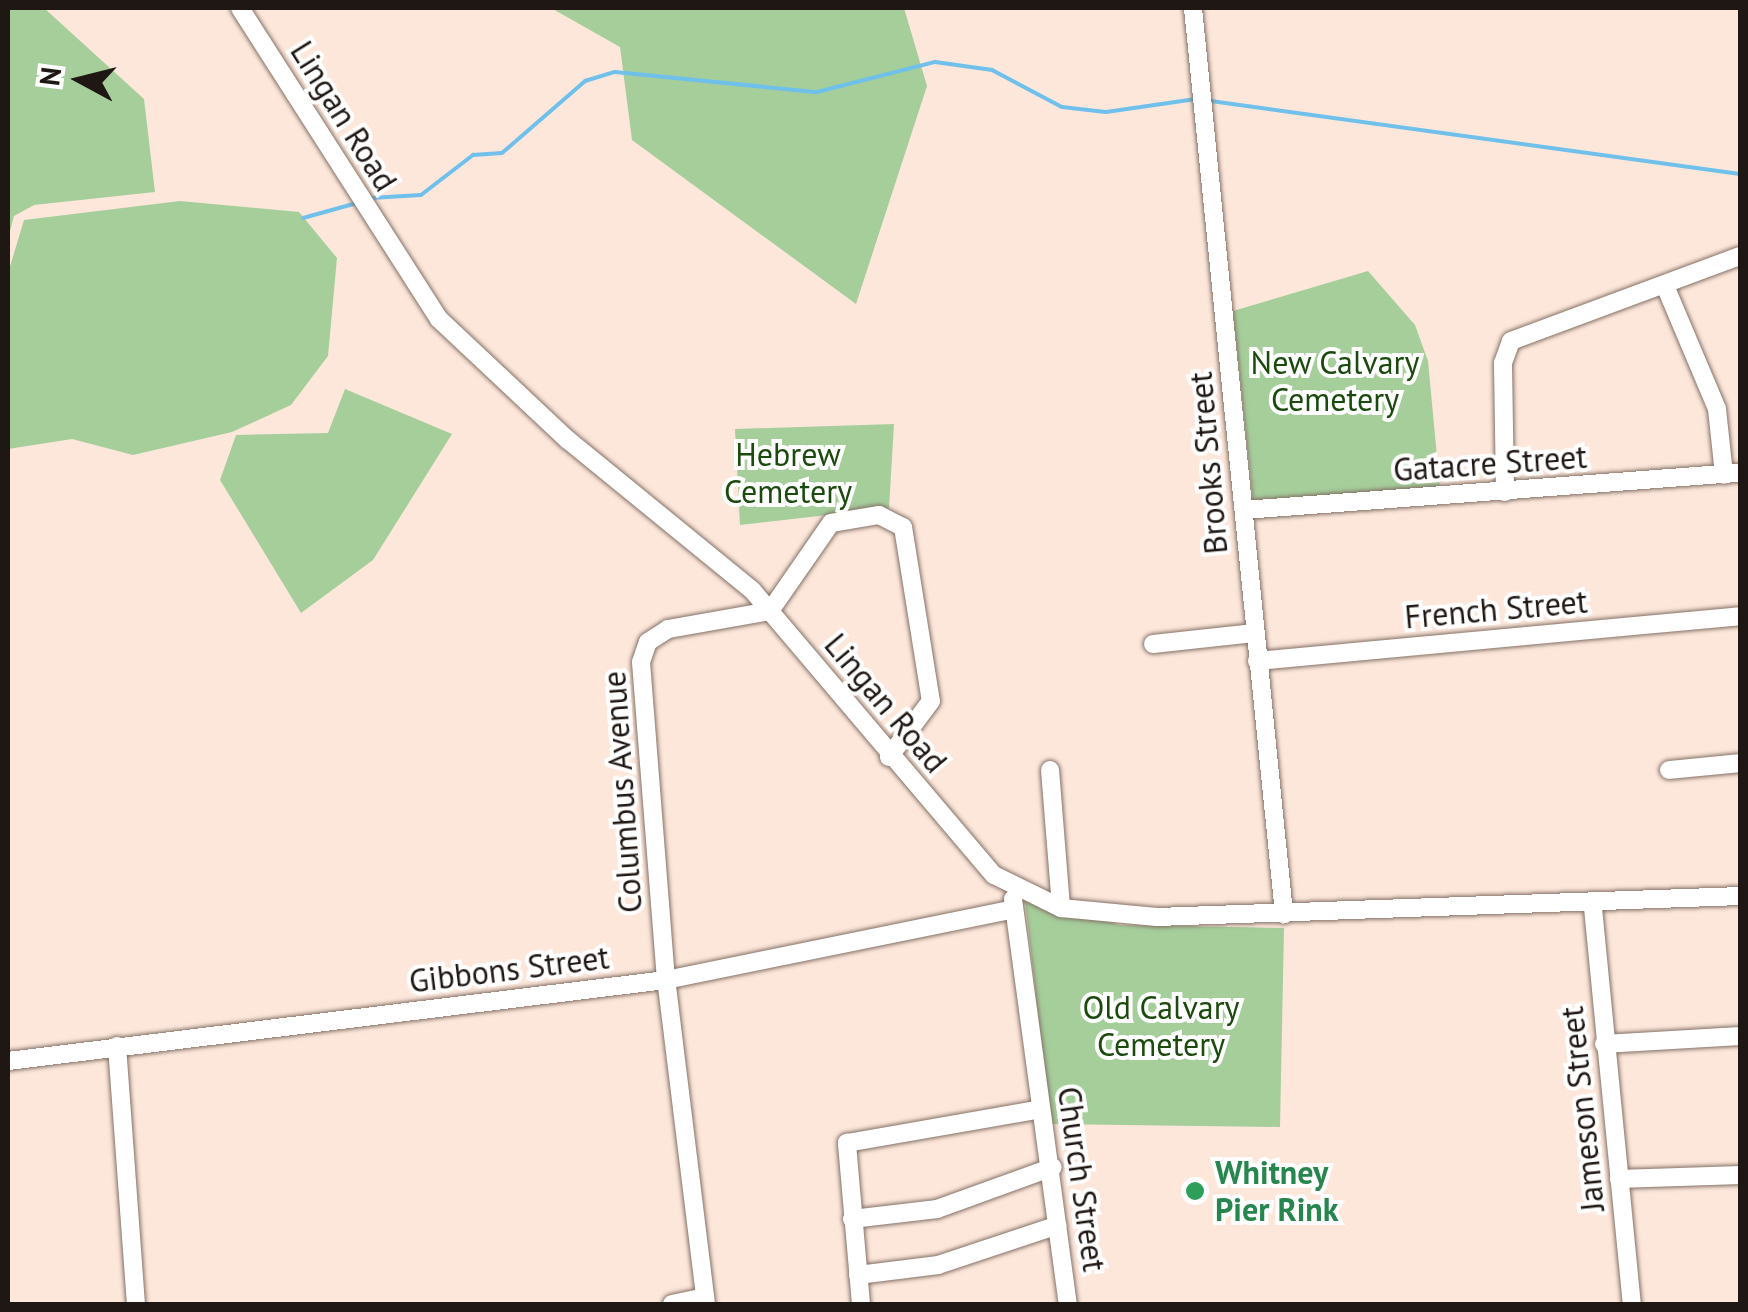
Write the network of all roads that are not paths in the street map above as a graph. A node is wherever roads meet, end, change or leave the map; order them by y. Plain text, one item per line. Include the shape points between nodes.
1 (240, 8) edge
2 (1194, 8) edge
3 (1740, 256) edge
4 (1666, 288) junction
5 (1732, 474) edge
6 (1505, 492) junction
7 (1244, 510) junction
8 (770, 611) junction
9 (1740, 616) edge
10 (1254, 633) junction
11 (1152, 644) dead end
12 (1257, 661) junction
13 (889, 757) junction
14 (1740, 763) edge
15 (1050, 770) dead end
16 (1668, 770) dead end
17 (1013, 884) junction
18 (1740, 896) edge
19 (1014, 908) junction
20 (1061, 908) junction
21 (1592, 908) junction
22 (1284, 914) junction
23 (666, 980) junction
24 (1740, 1036) edge
25 (1604, 1044) junction
26 (117, 1046) junction
27 (8, 1061) edge
28 (1041, 1109) junction
29 (1053, 1167) junction
30 (1740, 1175) edge
31 (1619, 1179) junction
32 (852, 1219) junction
33 (1058, 1224) junction
34 (858, 1274) junction
35 (706, 1301) edge
36 (136, 1304) edge
37 (672, 1304) edge
38 (861, 1304) edge
39 (1068, 1304) edge
40 (1632, 1304) edge

1 - 8 street, Lingan Road via 439,319
2 - 7 street, Brooks Street
3 - 4 street
4 - 5 street via 1717,409
4 - 6 street via 1511,341 1503,364
5 - 6 street, Gatacre Street
6 - 7 street, Gatacre Street
7 - 10 street, Brooks Street
8 - 13 street, Lingan Road
8 - 13 street via 831,523 870,514 903,527 931,701
8 - 23 street, Columbus Avenue via 668,629 643,652
9 - 12 street, French Street
10 - 11 street
10 - 12 street, Brooks Street
12 - 22 street, Brooks Street
13 - 17 street, Lingan Road via 980,864
14 - 16 street
15 - 20 street
17 - 19 street, Church Street
17 - 20 street, Lingan Road
18 - 21 street, Lingan Road
19 - 23 street, Gibbons Street
19 - 28 street, Church Street
20 - 22 street, Lingan Road
21 - 22 street, Lingan Road
21 - 25 street, Jameson Street
23 - 26 street, Gibbons Street
23 - 35 street, Columbus Avenue
24 - 25 street
25 - 31 street, Jameson Street
26 - 27 street, Gibbons Street
26 - 36 street
28 - 29 street, Church Street
28 - 32 street via 848,1143
29 - 32 street via 948,1206
29 - 33 street, Church Street
30 - 31 street
31 - 40 street, Jameson Street
32 - 34 street
33 - 34 street via 938,1265
33 - 39 street, Church Street
34 - 38 street
35 - 37 street

